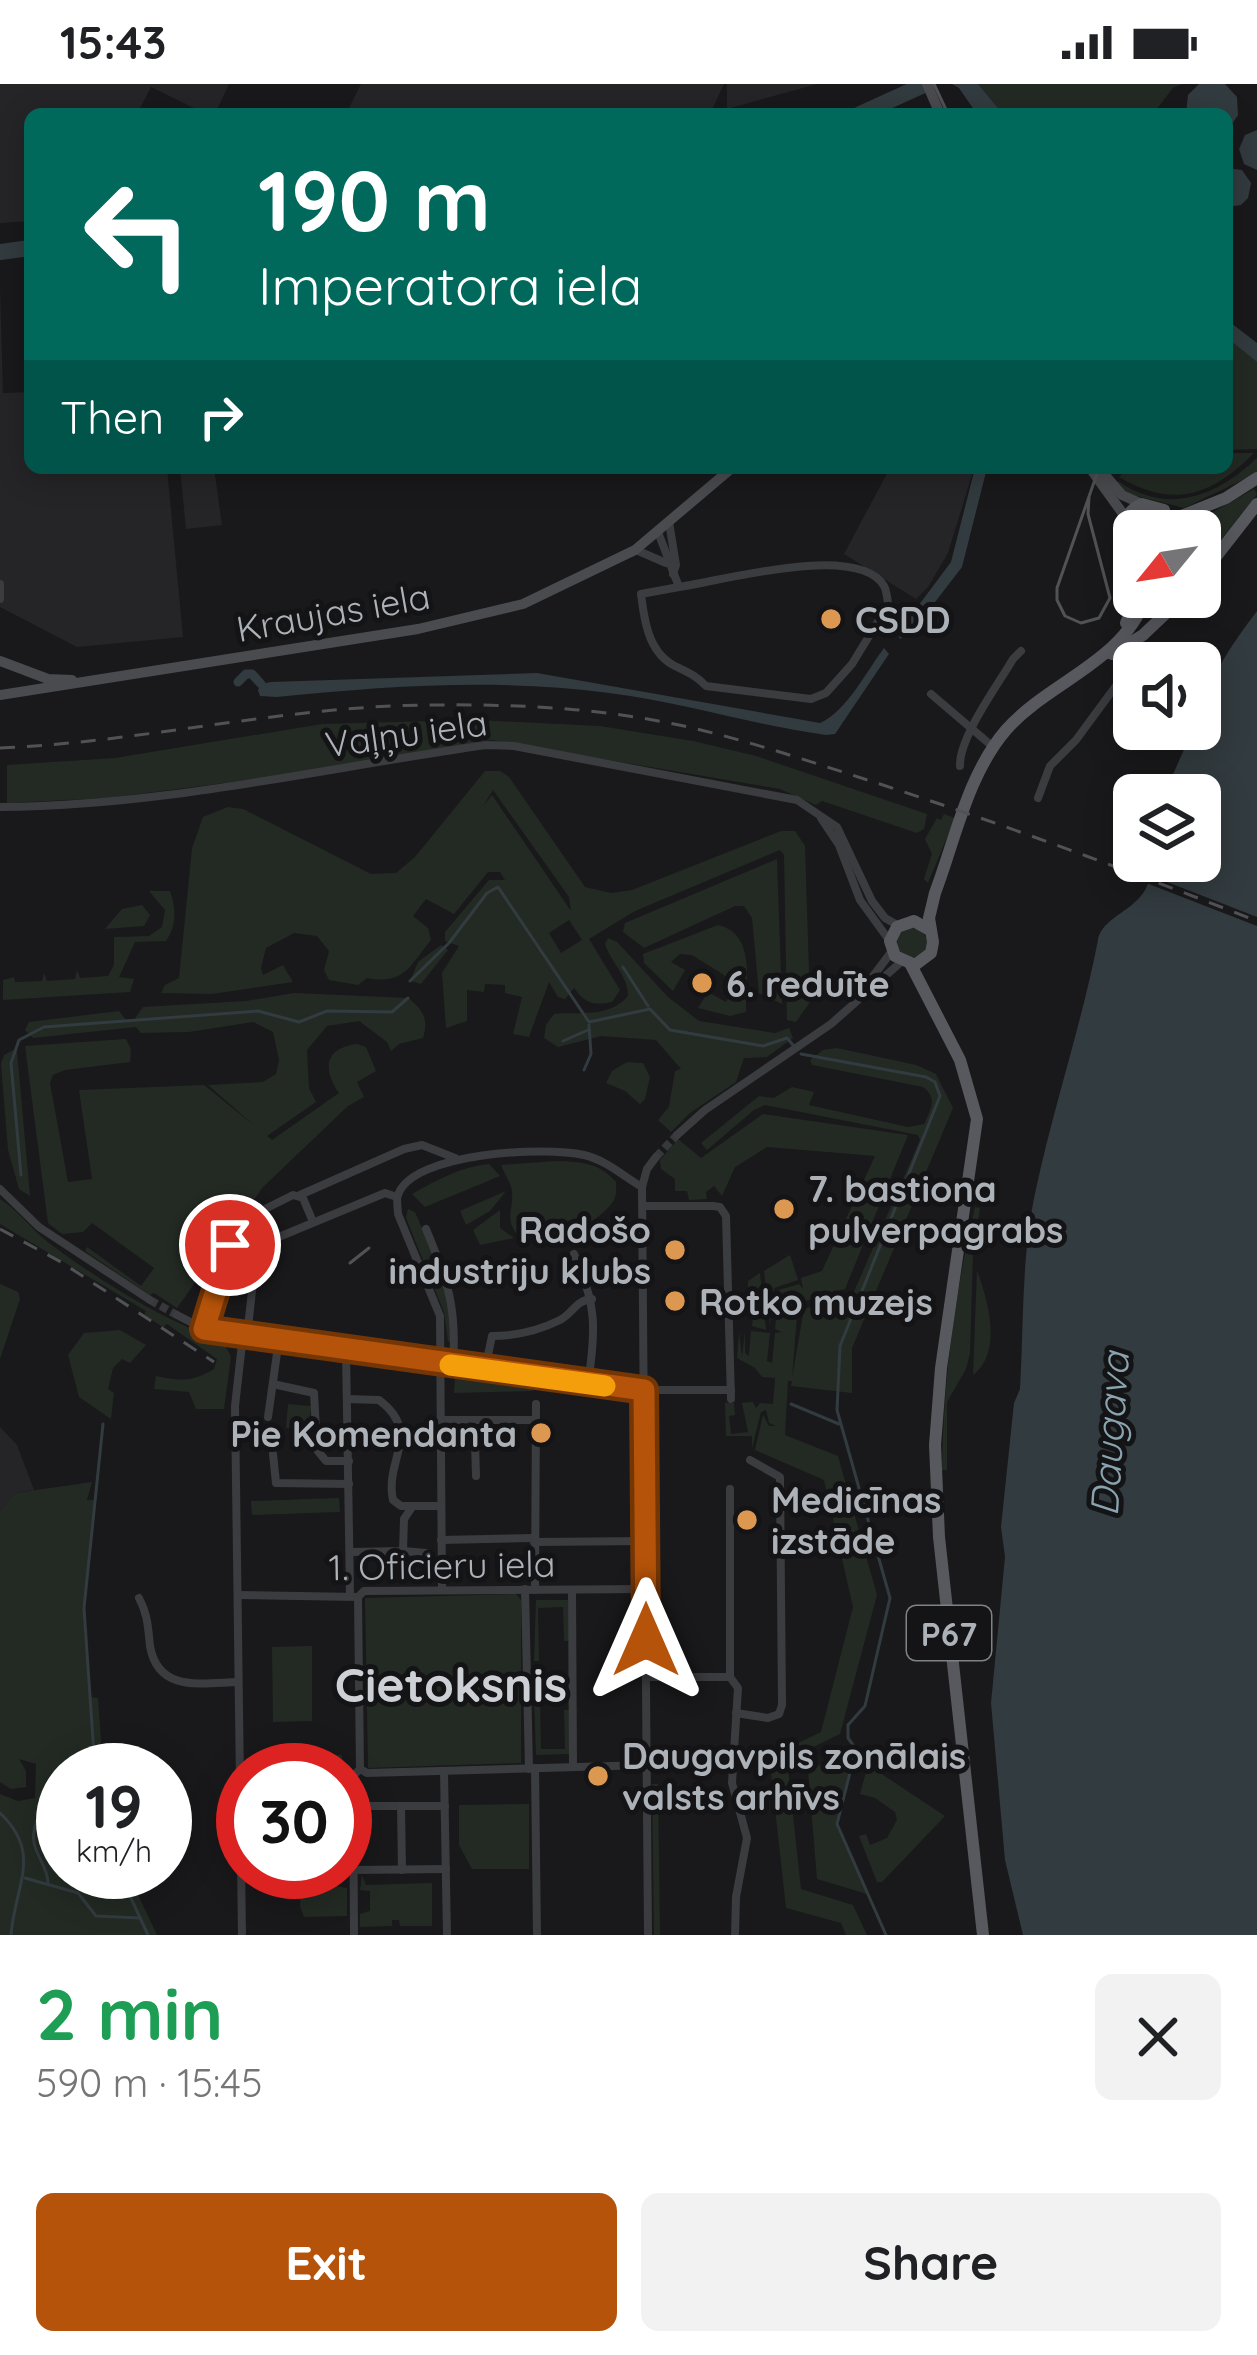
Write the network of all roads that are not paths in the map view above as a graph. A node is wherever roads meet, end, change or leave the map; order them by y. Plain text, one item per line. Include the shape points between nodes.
1 (725, 474) edge
2 (1099, 474) edge
3 (1101, 474) edge
4 (1257, 478) edge
5 (1142, 504) junction
6 (1257, 504) edge
7 (1121, 510) edge
8 (1135, 510) edge
9 (1161, 510) edge
10 (1202, 510) edge
11 (669, 522) junction
12 (658, 532) junction
13 (634, 550) junction
14 (1221, 550) edge
15 (667, 562) junction
16 (673, 576) junction
17 (0, 584) edge
18 (679, 587) junction
19 (0, 599) edge
20 (1131, 618) edge
21 (1136, 618) edge
22 (1165, 618) edge
23 (1125, 640) junction
24 (1021, 651) dead end
25 (0, 661) edge
26 (99, 681) junction
27 (931, 694) dead end
28 (0, 695) edge
29 (973, 727) junction
30 (994, 747) junction
31 (960, 766) dead end
32 (1039, 798) dead end
33 (0, 807) edge
34 (815, 810) junction
35 (944, 865) junction
36 (905, 924) junction
37 (928, 929) junction
38 (898, 955) junction
39 (926, 960) junction
40 (954, 1046) junction
41 (676, 1135) tunnel mouth
42 (656, 1157) tunnel mouth
43 (455, 1158) junction
44 (642, 1186) junction
45 (0, 1190) edge
46 (298, 1196) junction
47 (397, 1197) junction
48 (643, 1206) junction
49 (250, 1220) junction
50 (313, 1222) junction
51 (426, 1228) dead end
52 (266, 1240) junction
53 (574, 1254) dead end
54 (592, 1299) junction
55 (150, 1300) tunnel mouth
56 (177, 1316) tunnel mouth
57 (204, 1329) junction
58 (245, 1335) junction
59 (279, 1339) junction
60 (346, 1350) junction
61 (440, 1364) junction
62 (453, 1365) junction
63 (485, 1369) junction
64 (538, 1377) junction
65 (272, 1384) junction
66 (588, 1384) junction
67 (644, 1390) junction
68 (347, 1399) junction
69 (268, 1417) dead end
70 (440, 1420) junction
71 (533, 1420) junction
72 (440, 1440) junction
73 (475, 1444) junction
74 (489, 1444) dead end
75 (273, 1454) dead end
76 (349, 1460) junction
77 (750, 1460) dead end
78 (476, 1476) dead end
79 (349, 1484) junction
80 (730, 1490) dead end
81 (413, 1506) junction
82 (441, 1506) junction
83 (441, 1540) junction
84 (534, 1540) junction
85 (646, 1540) junction
86 (404, 1551) junction
87 (350, 1552) junction
88 (426, 1553) dead end
89 (646, 1589) junction
90 (442, 1590) junction
91 (530, 1590) junction
92 (572, 1590) junction
93 (238, 1595) junction
94 (354, 1595) junction
95 (140, 1598) dead end
96 (646, 1677) junction
97 (730, 1677) junction
98 (238, 1682) junction
99 (736, 1713) junction
100 (239, 1743) edge
101 (359, 1743) edge
102 (647, 1765) junction
103 (573, 1766) junction
104 (532, 1768) junction
105 (444, 1771) junction
106 (372, 1773) edge
107 (372, 1805) edge
108 (401, 1806) junction
109 (445, 1806) junction
110 (446, 1869) junction
111 (372, 1870) edge
112 (402, 1870) junction
113 (242, 1899) edge
114 (353, 1899) edge
115 (242, 1935) edge
116 (354, 1935) edge
117 (447, 1935) edge
118 (537, 1935) edge
119 (648, 1935) edge
120 (736, 1935) edge
121 (983, 1935) edge

1 - 11 street, Kraujas iela
2 - 7 street
3 - 5 street
4 - 10 main road
5 - 8 main road
5 - 9 main road
6 - 14 main road
11 - 12 street, Kraujas iela
11 - 16 street
12 - 13 street, Kraujas iela
12 - 15 street
13 - 15 street
13 - 26 street, Kraujas iela via 558,590 470,618
15 - 16 street
16 - 18 street
17 - 19 street
18 - 18 street via 828,564 874,576 888,604 837,685 811,699 706,686 662,658 640,593
20 - 23 main road, P67
21 - 23 main road, P67
22 - 23 main road
23 - 30 main road, P67 via 1022,714
23 - 32 street via 1135,660 1050,766
24 - 29 street
25 - 26 street via 47,679
26 - 28 street, Kraujas iela
27 - 29 street
29 - 30 street
29 - 31 street
30 - 35 main road, P67
33 - 34 street, Vaļņu iela via 107,803 500,745 772,793
34 - 36 street via 837,827 872,901
34 - 38 street
35 - 36 main road, P67
35 - 37 main road, P67
36 - 37 main road
36 - 38 main road, P67
37 - 39 main road, P67 via 933,946
38 - 39 main road
38 - 40 main road, P67
38 - 41 street via 848,1010
39 - 40 main road, P67
40 - 121 main road, P67 via 977,1130 940,1368 936,1473
42 - 44 street
43 - 44 street via 576,1154
43 - 46 street via 422,1145 404,1149
43 - 47 street
44 - 48 street
45 - 55 street via 64,1245
46 - 49 street
46 - 50 street
47 - 50 street via 385,1193
47 - 61 street via 440,1316
48 - 67 street
48 - 67 street via 720,1207 728,1222 731,1394
49 - 52 street
49 - 57 street via 230,1245
50 - 52 street
51 - 62 street via 457,1326
52 - 58 street via 257,1246
53 - 54 street
54 - 63 street via 560,1320 492,1336
54 - 66 street
56 - 57 street
57 - 58 street
58 - 59 street
58 - 93 street via 235,1406
59 - 60 street
59 - 65 street
60 - 61 street
60 - 68 street
61 - 62 street
61 - 70 street
62 - 63 street
63 - 64 street
64 - 66 street
64 - 71 street
65 - 69 street
65 - 76 street via 314,1393 317,1450 326,1461
66 - 67 street
67 - 85 street
68 - 76 street
68 - 81 street via 379,1400 395,1417 401,1452 391,1495
70 - 71 street
70 - 72 street
71 - 84 street
72 - 73 street
72 - 82 street
73 - 74 street
73 - 78 street
75 - 79 street via 276,1483
76 - 79 street
77 - 99 street via 780,1477 782,1705 768,1718
79 - 87 street
80 - 97 street
81 - 82 street
81 - 86 street via 404,1520
82 - 83 street
83 - 84 street
83 - 90 street
84 - 85 street
84 - 91 street
85 - 89 street
86 - 87 street
86 - 88 street
87 - 94 street
89 - 92 street, 1. Oficieru iela
89 - 96 street
90 - 91 street, 1. Oficieru iela
90 - 94 street, 1. Oficieru iela
91 - 92 street, 1. Oficieru iela
91 - 104 street
92 - 103 street
93 - 94 street, 1. Oficieru iela
93 - 98 street
94 - 101 street
95 - 98 street via 164,1675 178,1683
96 - 97 street
96 - 102 street
97 - 99 street via 738,1688
98 - 100 street
99 - 120 street via 732,1784 747,1838
102 - 103 street
102 - 119 street
103 - 104 street
104 - 105 street
104 - 118 street
105 - 106 street
105 - 109 street
107 - 108 street
108 - 109 street
108 - 112 street
109 - 110 street
110 - 112 street
110 - 117 street
111 - 112 street
113 - 115 street
114 - 116 street

